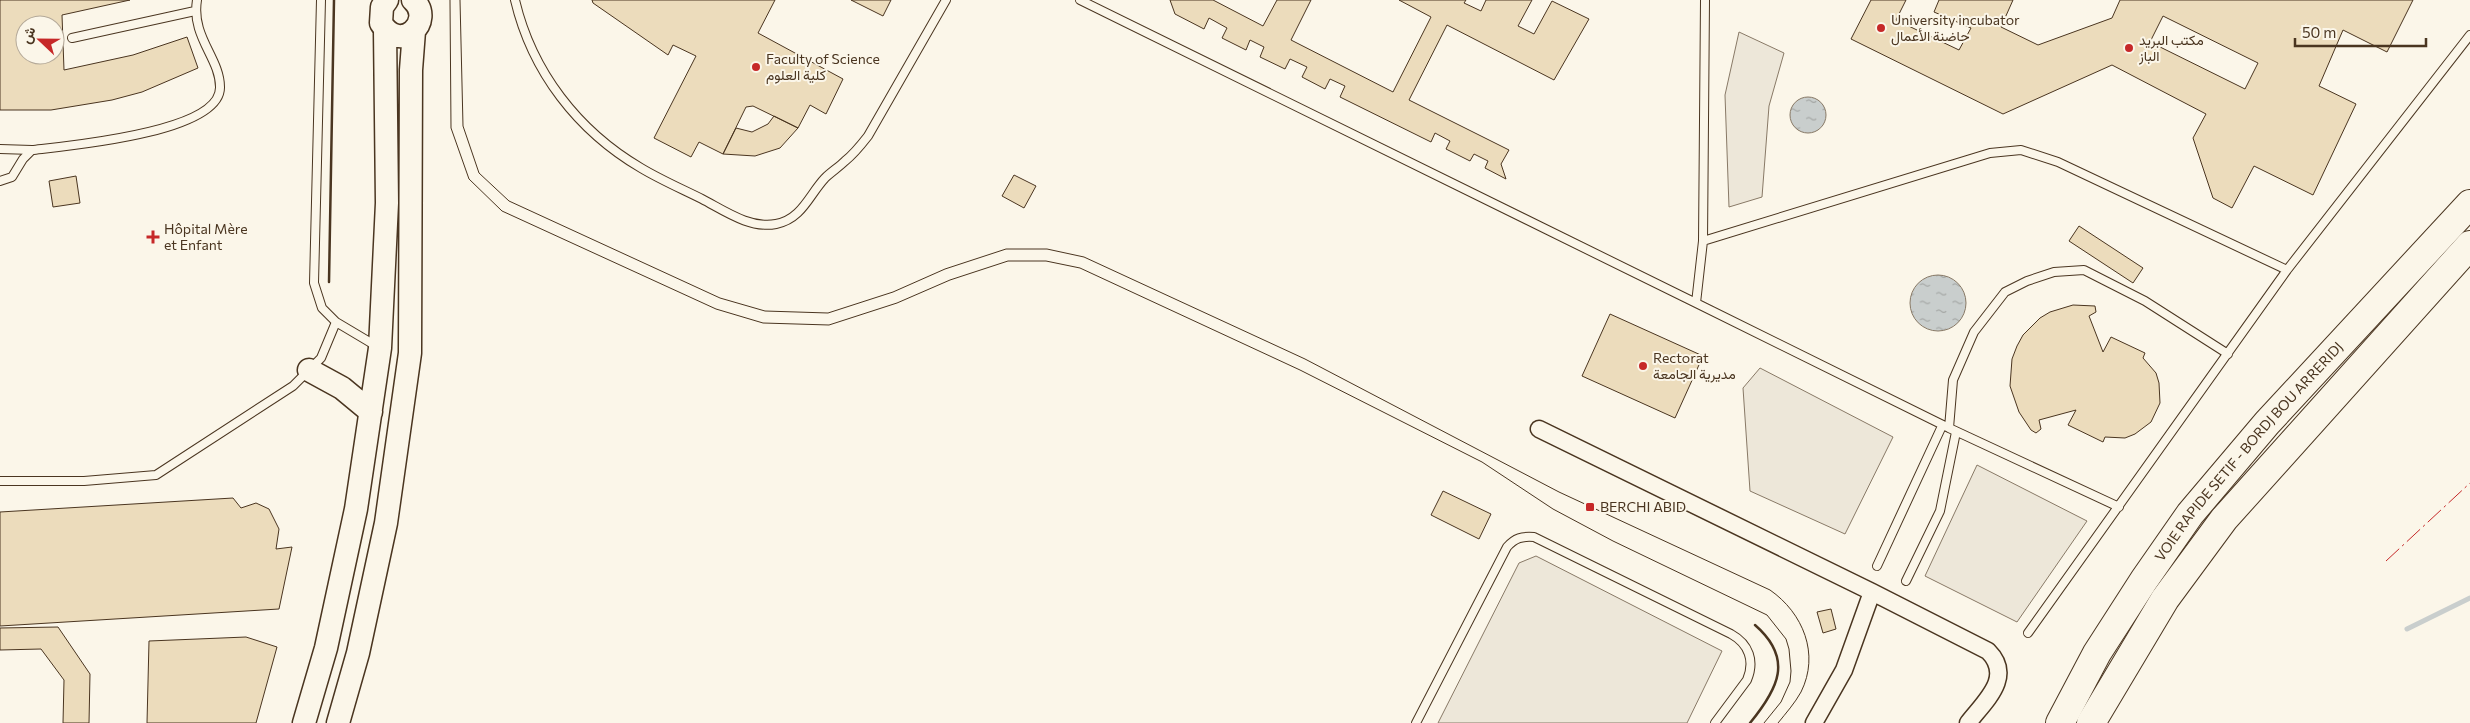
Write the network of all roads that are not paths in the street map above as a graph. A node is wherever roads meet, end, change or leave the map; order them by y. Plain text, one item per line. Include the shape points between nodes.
1 (197, 0) edge
2 (321, 0) edge
3 (387, 0) edge
4 (413, 0) edge
5 (515, 0) edge
6 (946, 0) edge
7 (1080, 0) edge
8 (1705, 0) edge
9 (195, 11) junction
10 (385, 30) junction
11 (414, 31) junction
12 (2470, 35) edge
13 (72, 38) dead end
14 (0, 149) edge
15 (32, 150) junction
16 (0, 182) edge
17 (2470, 204) edge
18 (1703, 241) junction
19 (2470, 245) edge
20 (2287, 270) junction
21 (1696, 303) junction
22 (336, 322) junction
23 (380, 348) junction
24 (410, 353) junction
25 (2228, 354) junction
26 (309, 370) junction
27 (371, 412) junction
28 (1539, 429) dead end
29 (1949, 429) junction
30 (0, 481) edge
31 (2120, 507) junction
32 (1877, 566) dead end
33 (1906, 582) dead end
34 (1872, 592) junction
35 (2028, 633) dead end
36 (2098, 653) junction
37 (304, 723) edge
38 (338, 723) edge
39 (1416, 723) edge
40 (1715, 723) edge
41 (1814, 723) edge
42 (1968, 723) edge
43 (2047, 723) edge
44 (2060, 723) edge
45 (2091, 723) edge

1 - 9 lane
2 - 22 lane via 314,283 322,308
3 - 10 main road via 380,15
4 - 11 main road via 421,17
5 - 6 lane via 534,57 579,121 642,169 741,219 766,225 778,224 801,211 824,179 868,136
7 - 21 lane
8 - 18 lane
9 - 13 lane
9 - 15 lane via 201,37 220,81 219,96 212,106 182,121 129,137
10 - 11 main road via 403,36
10 - 23 main road via 387,203
11 - 24 main road via 410,70
12 - 20 lane
14 - 15 lane
15 - 16 lane via 12,177
17 - 36 highway, VOIE RAPIDE SETIF - BORDJ BOU ARRERIDJ via 2267,423 2190,514
18 - 20 lane via 1990,153 2021,150 2058,162
18 - 21 lane
19 - 45 highway, VOIE RAPIDE SETIF - BORDJ BOU ARRERIDJ via 2224,518 2166,599
20 - 25 lane
21 - 29 lane
22 - 23 lane
22 - 26 lane via 321,358
23 - 24 main road
23 - 27 main road
24 - 38 main road via 386,523 358,653
25 - 29 lane via 2145,301 2084,270 2054,272 2005,292 1974,332 1953,380
25 - 31 lane
26 - 27 main road via 342,388
26 - 30 lane via 292,386 156,475 84,481
27 - 37 main road via 356,509 332,620
28 - 34 street
29 - 31 lane
29 - 32 lane
29 - 33 lane via 1940,511
31 - 35 lane
34 - 41 street via 1844,670
34 - 42 street via 1988,651 1994,658 2000,675 1996,687
36 - 43 street
36 - 44 highway, VOIE RAPIDE SETIF - BORDJ BOU ARRERIDJ
39 - 40 lane via 1507,547 1525,536 1534,537 1744,643 1751,658 1750,673

